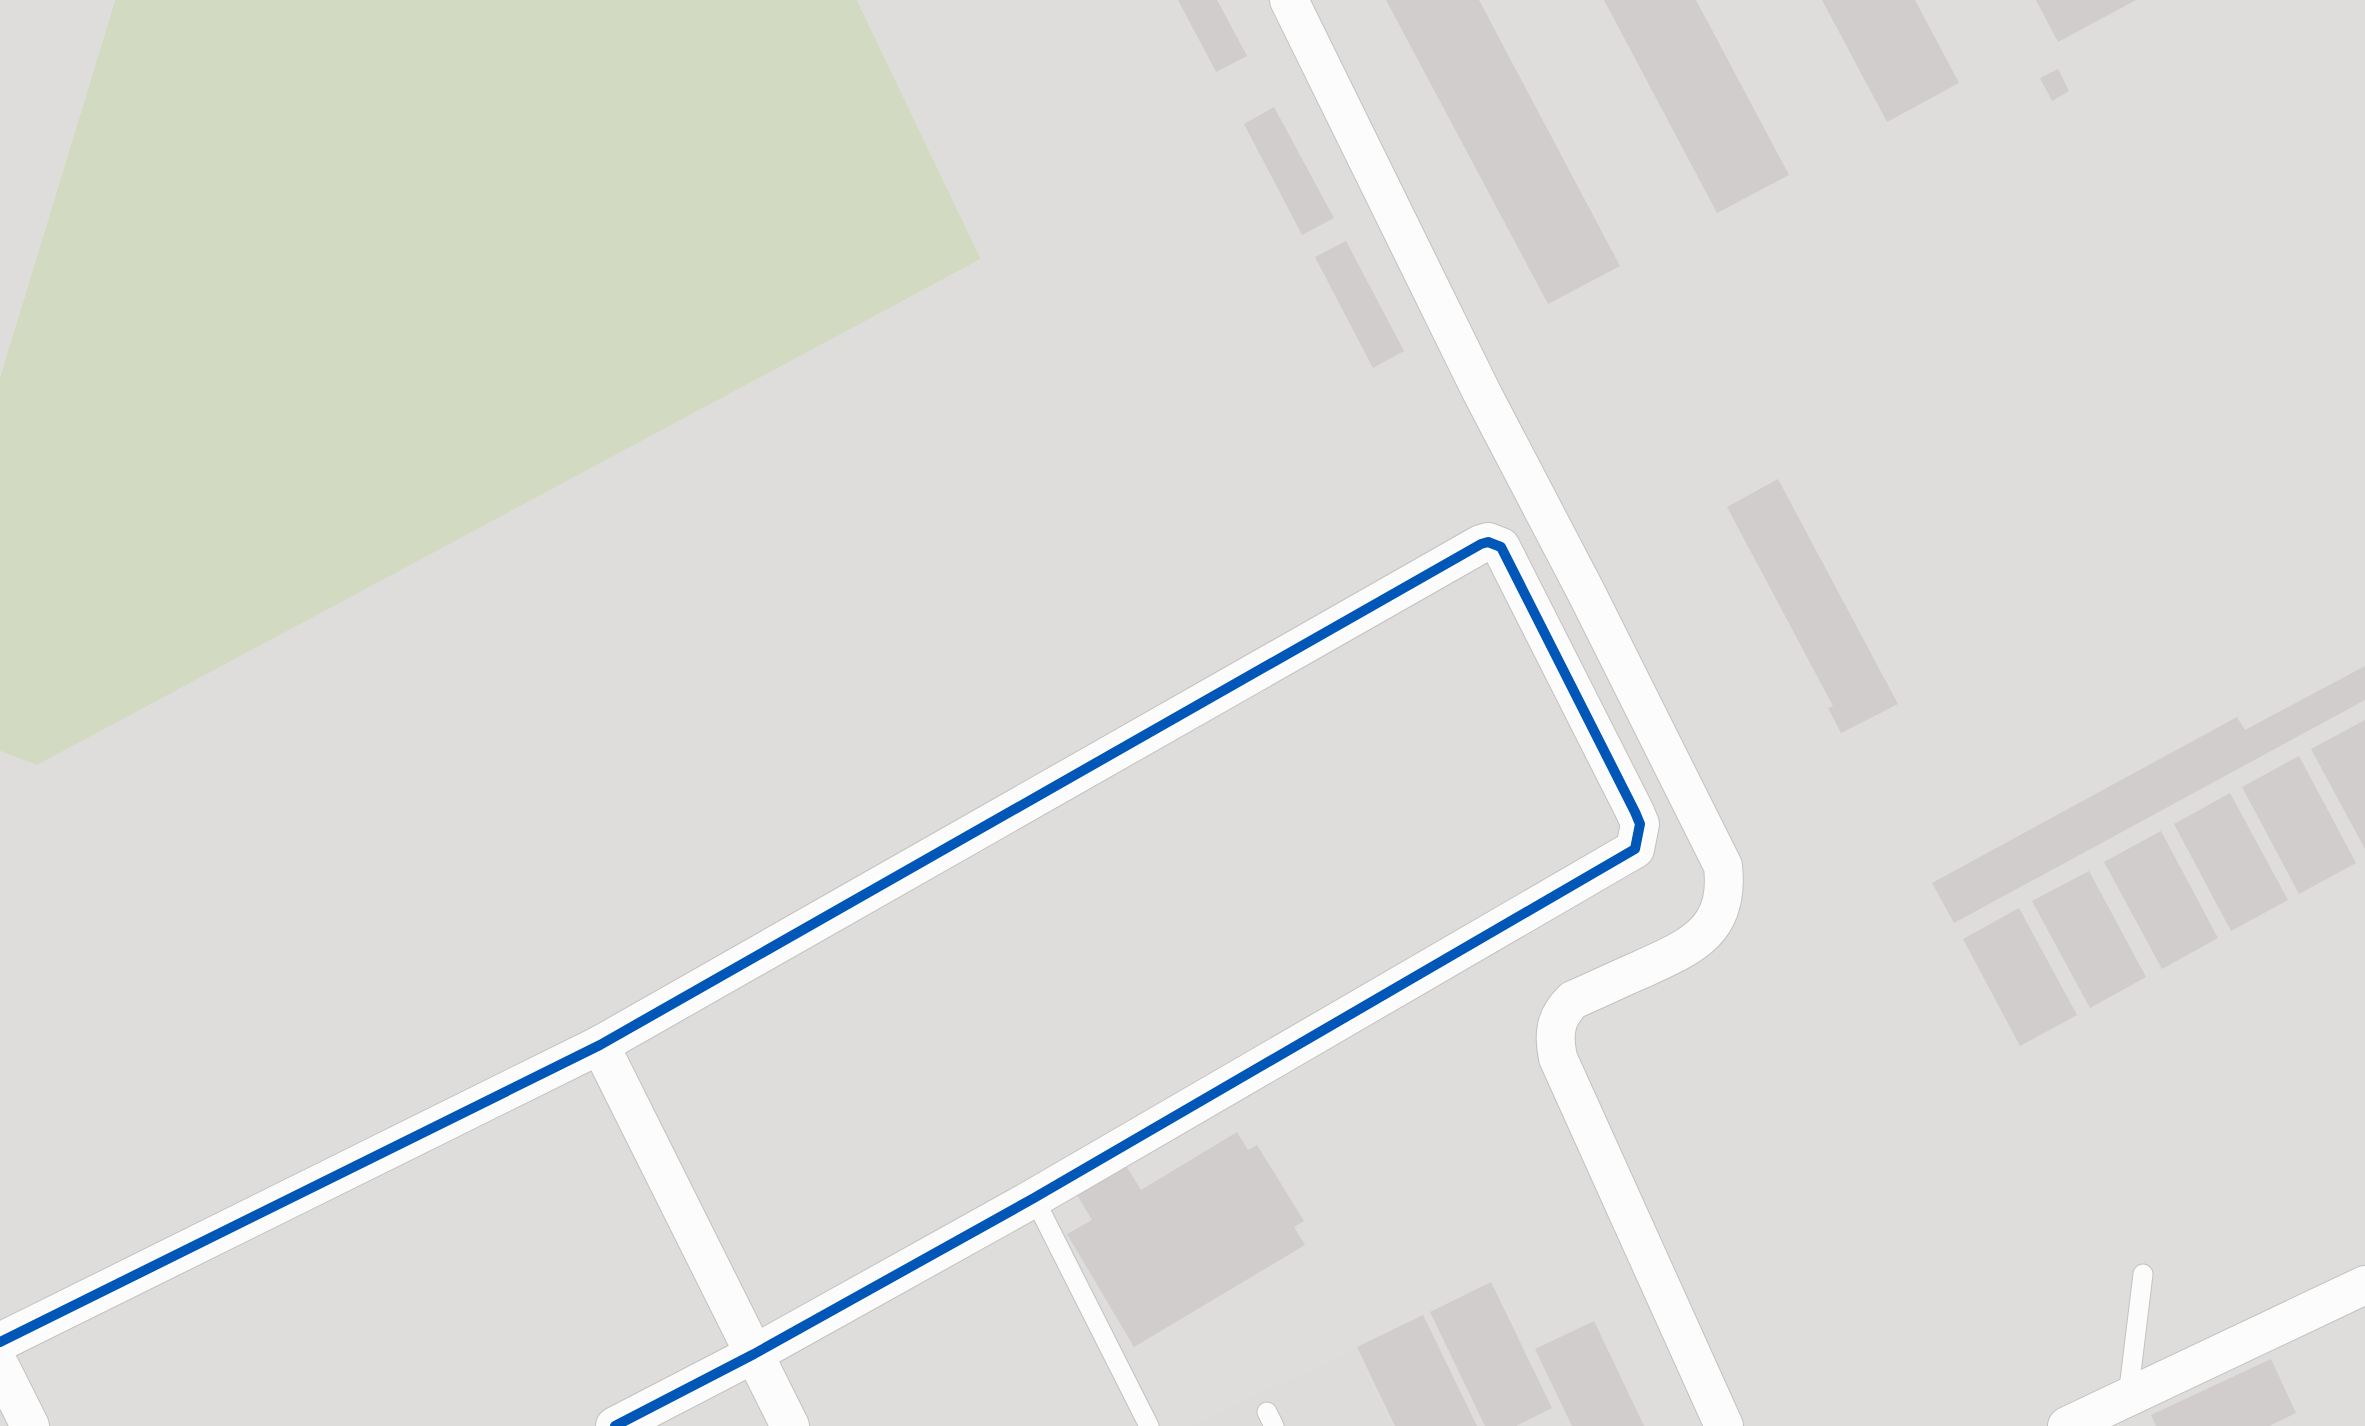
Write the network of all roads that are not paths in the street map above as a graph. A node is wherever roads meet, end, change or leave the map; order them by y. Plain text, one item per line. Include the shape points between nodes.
1 (1289, 0) edge
2 (600, 1045) junction
3 (1034, 1198) junction
4 (2143, 1274) dead end
5 (2365, 1285) edge
6 (0, 1342) edge
7 (754, 1354) junction
8 (0, 1366) edge
9 (2128, 1397) junction
10 (30, 1426) edge
11 (615, 1426) edge
12 (790, 1426) edge
13 (1149, 1426) edge
14 (1724, 1426) edge
15 (2067, 1426) edge

1 - 14 street via 1482,393 1723,866 1722,904 1700,939 1573,1000 1556,1026 1555,1042 1558,1058
2 - 3 street via 1481,544 1501,547 1635,811 1640,824 1635,849
2 - 6 street
2 - 7 street
3 - 7 street
3 - 13 lane
4 - 9 lane
5 - 9 street
7 - 11 street
7 - 12 street
8 - 10 street
9 - 15 street

